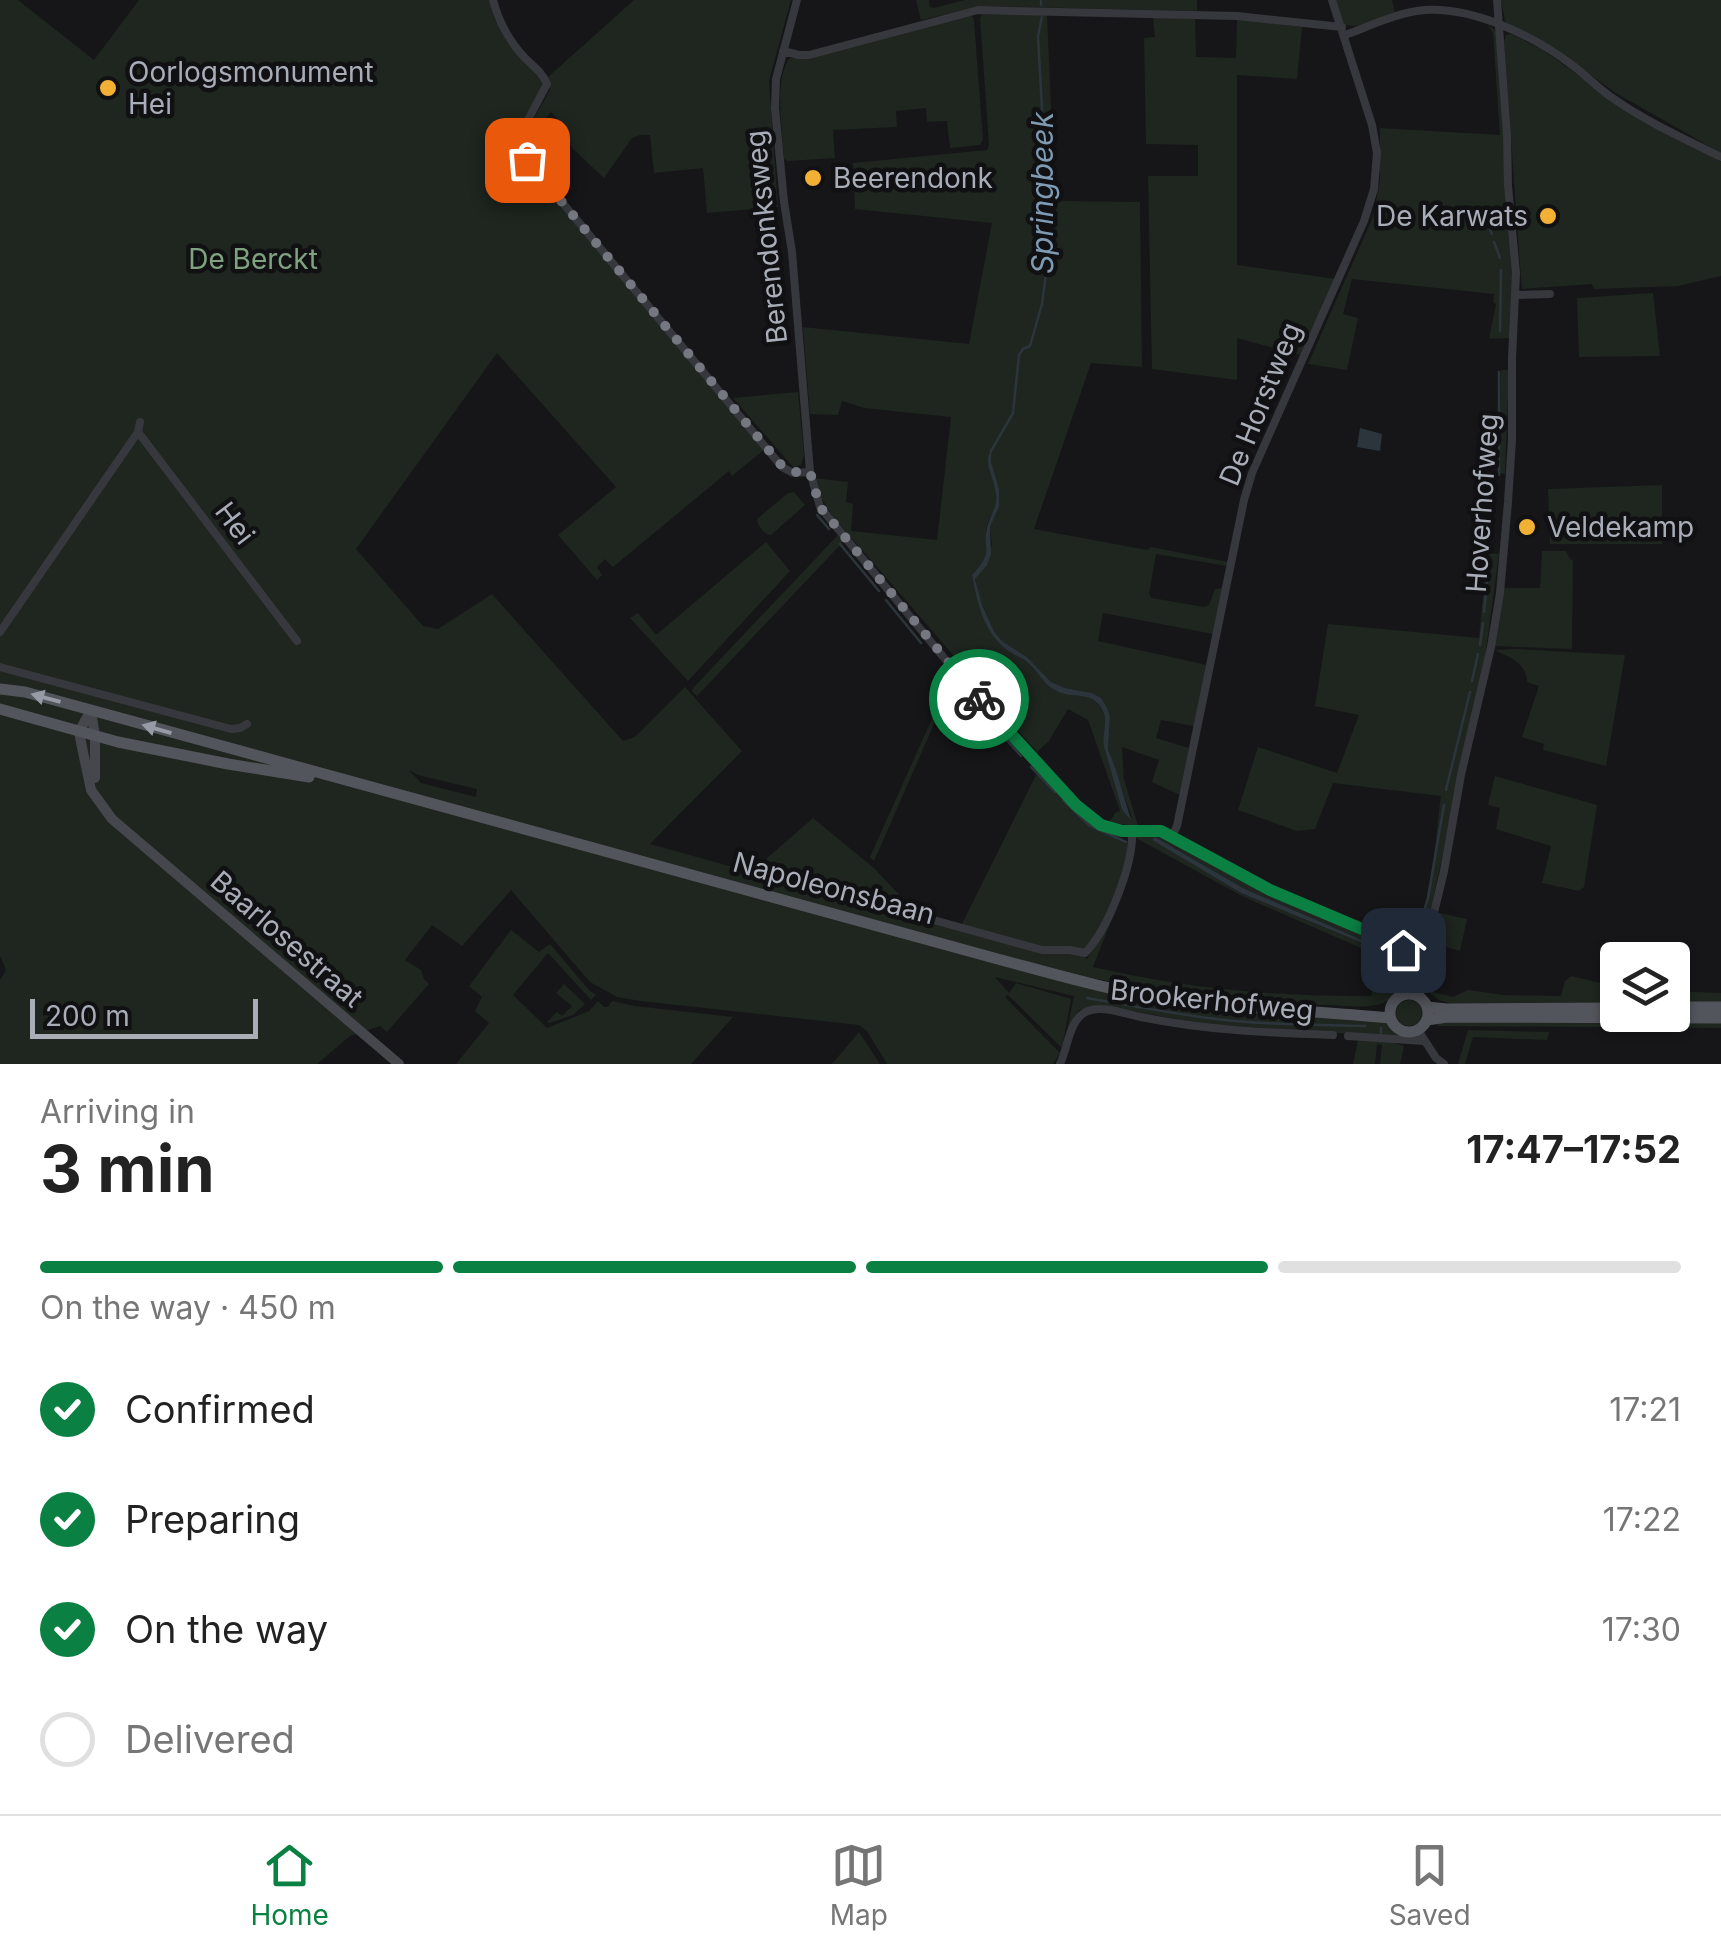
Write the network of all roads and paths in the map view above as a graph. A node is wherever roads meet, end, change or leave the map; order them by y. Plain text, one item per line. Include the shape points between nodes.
1 (493, 0) edge
2 (797, 0) edge
3 (1332, 0) edge
4 (1497, 0) edge
5 (1499, 25) junction
6 (1343, 31) junction
7 (784, 51) junction
8 (1721, 157) edge
9 (1550, 294) dead end
10 (1516, 296) junction
11 (810, 472) junction
12 (0, 632) edge
13 (297, 641) dead end
14 (0, 667) edge
15 (0, 690) edge
16 (94, 692) junction
17 (0, 709) edge
18 (91, 710) junction
19 (246, 724) dead end
20 (80, 732) junction
21 (95, 736) junction
22 (362, 785) junction
23 (98, 800) junction
24 (1132, 830) junction
25 (1172, 836) junction
26 (916, 910) dead end
27 (1408, 959) junction
28 (1409, 994) junction
29 (1690, 1007) edge
30 (1721, 1007) edge
31 (1600, 1008) edge
32 (1390, 1012) junction
33 (1721, 1018) edge
34 (1424, 1025) junction
35 (1334, 1036) dead end
36 (1348, 1036) dead end
37 (399, 1064) edge
38 (1060, 1064) edge
39 (1444, 1064) edge

1 - 11 street via 511,42 547,84 520,134 527,160 782,466
2 - 7 street, Berendonksweg
3 - 6 street, De Horstweg
4 - 5 street, Hoverhofweg
5 - 6 street via 1427,10
5 - 8 street via 1554,53 1641,116
5 - 10 street, Hoverhofweg
6 - 7 street via 1237,16 978,10 809,54
6 - 25 street, De Horstweg via 1372,125 1374,190 1252,473
7 - 11 street, Berendonksweg via 775,108
9 - 10 street
10 - 27 street, Hoverhofweg via 1500,593 1426,946
11 - 24 street, Berendonksweg via 820,507 968,687 1076,805 1101,825
12 - 13 street, Hei via 139,427
14 - 16 street
18 -> 15 main road, Napoleonsbaan
16 - 18 street
16 - 19 street via 232,728
17 - 20 main road, Napoleonsbaan
18 - 20 street
18 - 21 street
22 -> 18 main road, Napoleonsbaan
20 - 21 main road, Napoleonsbaan
20 - 23 street via 90,790
21 - 22 main road, Napoleonsbaan
21 - 23 street
22 - 32 main road, Napoleonsbaan via 1091,984 1238,1007
23 - 37 street, Baarlosestraat via 112,820
24 - 25 street, Berendonksweg
24 - 26 street via 1111,915 1086,953 1042,950
25 - 27 street via 1270,890 1388,940
27 - 28 street
28 - 32 main road via 1398,997
28 - 34 main road via 1420,997
29 - 30 main road
31 - 34 main road via 1447,1010
32 - 34 main road via 1401,1031
33 - 34 main road via 1447,1017
34 - 36 street, Brookerhofweg
34 - 39 street
35 - 38 street, Brookerhofweg via 1216,1029 1090,1009 1073,1026

